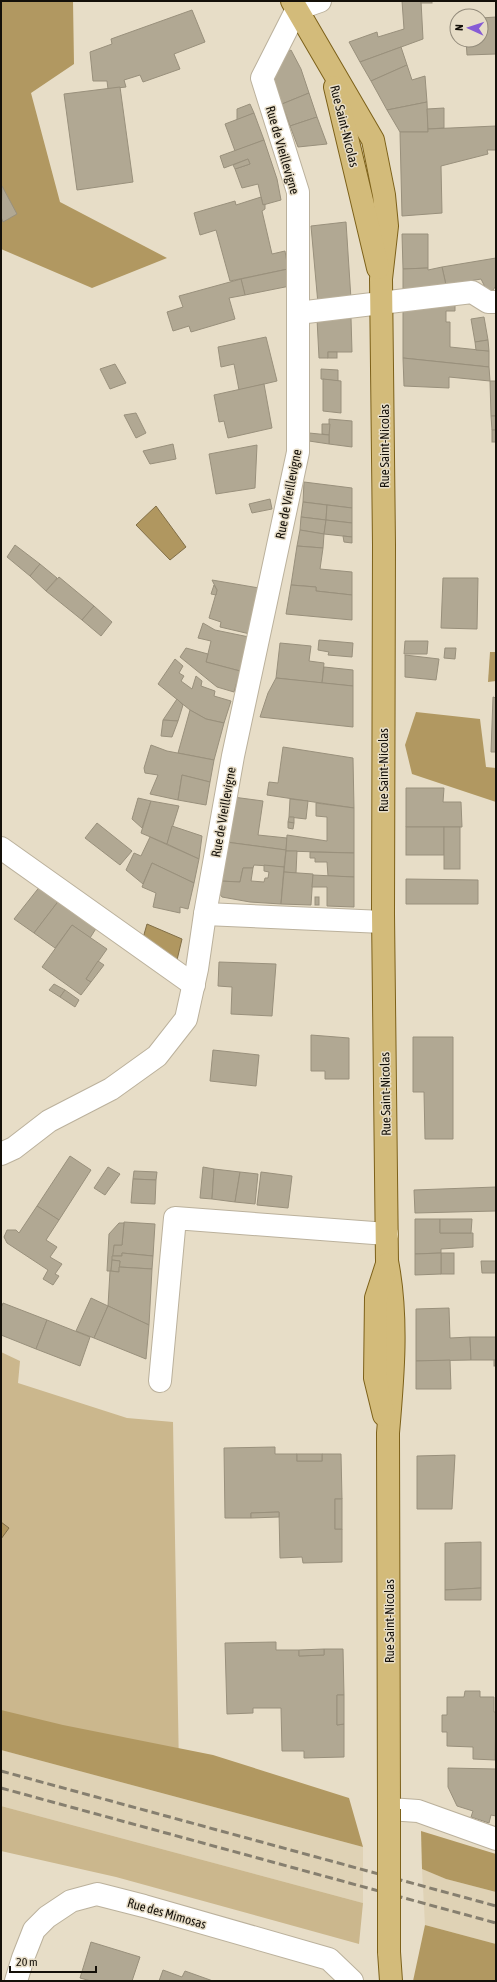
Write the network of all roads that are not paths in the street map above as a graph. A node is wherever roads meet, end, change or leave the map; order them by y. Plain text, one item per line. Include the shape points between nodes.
1 (320, 1) edge
2 (295, 5) edge
3 (496, 302) edge
4 (382, 304) junction
5 (298, 313) junction
6 (1, 848) edge
7 (205, 914) junction
8 (383, 922) junction
9 (194, 985) junction
10 (1, 1154) edge
11 (387, 1234) junction
12 (160, 1381) dead end
13 (389, 1809) junction
14 (496, 1839) edge
15 (16, 1981) edge
16 (352, 1981) edge
17 (391, 1981) edge

1 - 2 street
2 - 4 main road, Rue Saint-Nicolas via 373,140 384,195 387,226 381,280
2 - 5 street, Rue de Vieillevigne via 262,78 298,192
3 - 4 street via 488,302 472,292
4 - 5 street
4 - 8 main road, Rue Saint-Nicolas
5 - 7 street, Rue de Vieillevigne via 298,452 233,756
6 - 9 street
7 - 8 street
7 - 9 street, Rue de Vieillevigne
8 - 11 main road, Rue Saint-Nicolas
9 - 10 street, Rue de Vieillevigne via 186,1019 157,1056 112,1089 49,1121 14,1148
11 - 12 street via 175,1218
11 - 13 main road, Rue Saint-Nicolas via 393,1292 393,1380 388,1432
13 - 14 street via 418,1811
13 - 17 main road, Rue Saint-Nicolas, bridge
15 - 16 street, Rue des Mimosas via 34,1930 47,1917 71,1901 97,1894 329,1959

